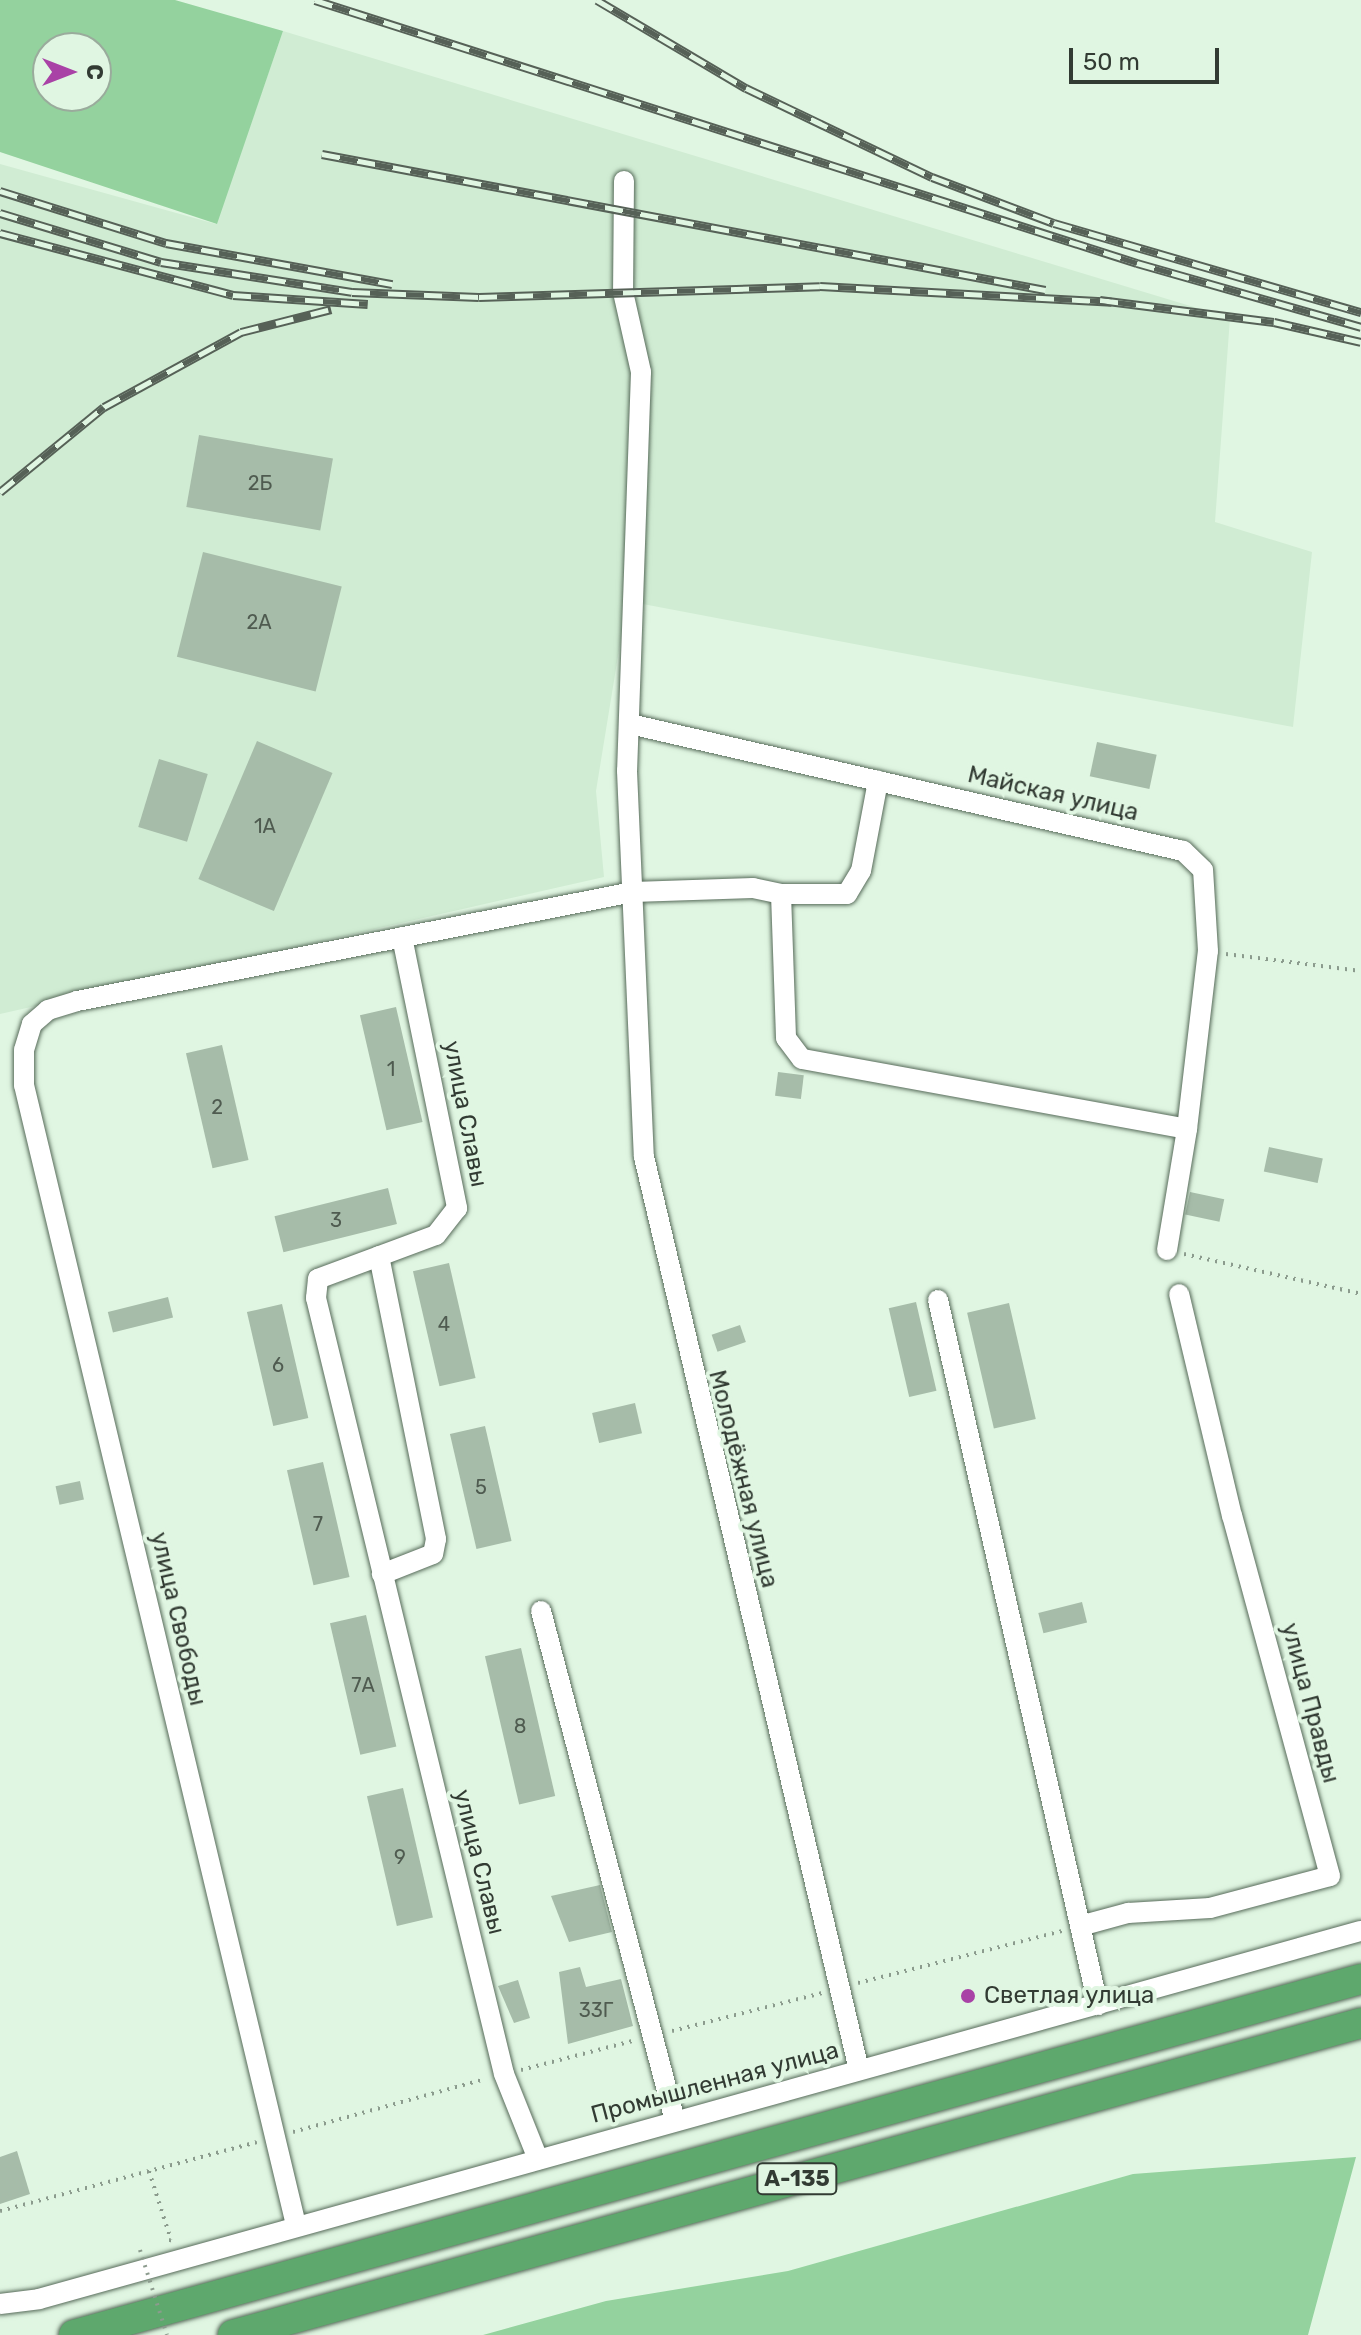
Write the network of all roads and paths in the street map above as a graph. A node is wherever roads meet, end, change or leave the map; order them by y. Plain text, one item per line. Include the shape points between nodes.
1 (624, 181) dead end
2 (630, 724) junction
3 (878, 781) junction
4 (633, 892) junction
5 (781, 894) junction
6 (402, 937) junction
7 (1208, 951) junction
8 (1361, 971) edge
9 (1187, 1129) junction
10 (1167, 1250) joint
11 (379, 1256) junction
12 (1179, 1294) dead end
13 (1361, 1294) edge
14 (938, 1300) dead end
15 (382, 1574) junction
16 (541, 1611) dead end
17 (1080, 1926) junction
18 (1361, 1931) edge
19 (1361, 1979) edge
20 (839, 1988) junction
21 (1098, 2005) junction
22 (1361, 2023) edge
23 (655, 2035) junction
24 (859, 2070) junction
25 (504, 2074) junction
26 (675, 2121) junction
27 (275, 2137) junction
28 (538, 2159) junction
29 (149, 2171) junction
30 (0, 2211) edge
31 (296, 2225) junction
32 (171, 2240) dead end
33 (140, 2250) dead end
34 (0, 2304) edge
35 (74, 2335) edge
36 (167, 2335) edge
37 (233, 2335) edge

1 - 2 street, Молодёжная улица via 623,292 641,372
2 - 3 street, Майская улица
2 - 4 street, Молодёжная улица
3 - 5 street via 861,871 847,894
3 - 7 street, Майская улица via 1183,851 1203,870
4 - 5 street via 753,888
4 - 6 street
4 - 20 street, Молодёжная улица via 639,1092 654,1220
5 - 9 street via 786,1038 802,1059
6 - 11 street, улица Славы via 457,1208 436,1235
6 - 27 street, улица Свободы via 48,1010 32,1024 24,1085
7 - 8 path
7 - 9 street, Майская улица
9 - 10 street, Майская улица
10 - 13 path
11 - 15 street via 436,1539 433,1554
11 - 15 street, улица Славы via 318,1279 316,1298
12 - 17 street, улица Правды via 1232,1516 1330,1876 1210,1908 1128,1913
14 - 17 street
15 - 25 street, улица Славы
16 - 23 street
17 - 20 path
17 - 21 street
18 - 21 street, Промышленная улица
19 - 35 highway, А-135
20 - 23 path
20 - 24 street, Молодёжная улица
21 - 24 street, Промышленная улица
22 - 37 highway, А-135
23 - 25 path
23 - 26 street
24 - 26 street, Промышленная улица
25 - 27 path
25 - 28 street, улица Славы
26 - 28 street, Промышленная улица
27 - 29 path
27 - 31 street, улица Свободы
28 - 31 street, Промышленная улица
29 - 30 path
29 - 32 path
31 - 34 street, Промышленная улица via 84,2286
33 - 36 path, bridge

